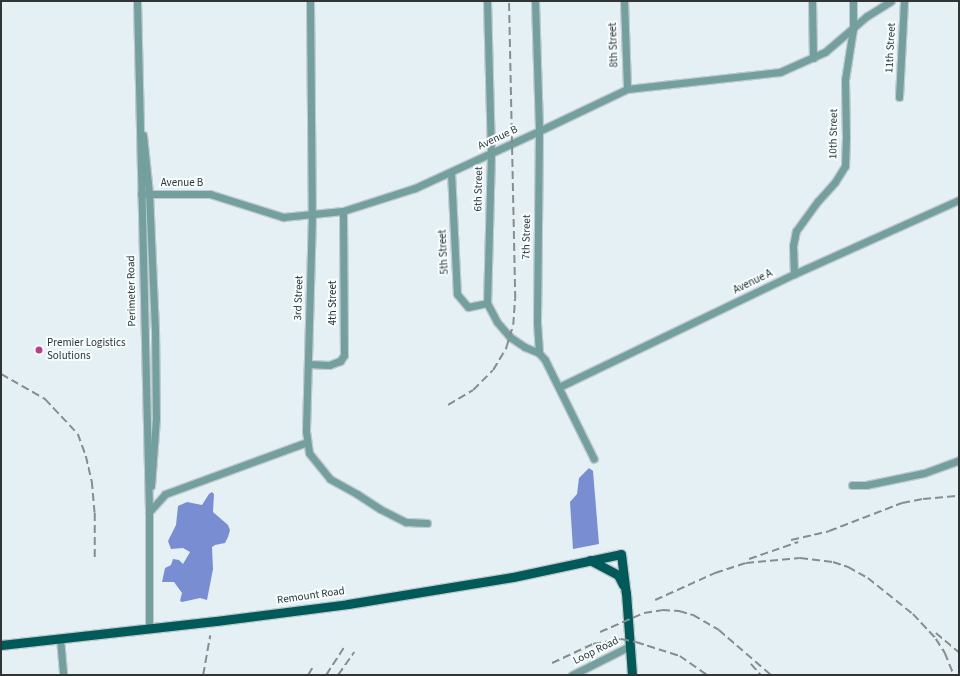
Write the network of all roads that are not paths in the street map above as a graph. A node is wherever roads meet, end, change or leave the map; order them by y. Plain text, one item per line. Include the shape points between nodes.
1 (137, 1) edge
2 (310, 1) edge
3 (487, 1) edge
4 (536, 1) edge
5 (624, 1) edge
6 (812, 1) edge
7 (853, 1) edge
8 (891, 1) edge
9 (904, 1) edge
10 (853, 29) junction
11 (812, 58) junction
12 (627, 89) junction
13 (899, 97) dead end
14 (139, 117) junction
15 (539, 131) junction
16 (491, 154) junction
17 (451, 172) junction
18 (149, 193) junction
19 (141, 194) junction
20 (959, 200) edge
21 (344, 211) junction
22 (312, 215) junction
23 (794, 274) junction
24 (487, 303) junction
25 (539, 353) junction
26 (308, 364) junction
27 (155, 368) junction
28 (144, 369) junction
29 (559, 387) junction
30 (307, 442) junction
31 (594, 459) dead end
32 (959, 460) edge
33 (852, 485) dead end
34 (148, 504) junction
35 (149, 512) junction
36 (427, 523) dead end
37 (590, 560) junction
38 (625, 590) junction
39 (149, 628) junction
40 (60, 638) junction
41 (1, 645) edge
42 (630, 646) junction
43 (62, 675) edge
44 (572, 675) edge
45 (632, 675) edge

1 - 14 street, Perimeter Road
2 - 22 street, 3rd Street
3 - 16 street, 6th Street
4 - 15 street, 7th Street
5 - 12 street, 8th Street
6 - 11 street
7 - 10 street, 10th Street
8 - 10 street, Avenue B via 867,16
9 - 13 street, 11th Street
10 - 11 street, Avenue B via 825,52
10 - 23 street, 10th Street via 845,80 844,166 835,182 796,231 793,246
11 - 12 street, Avenue B via 780,72
12 - 15 street, Avenue B
14 - 18 street via 146,148
14 - 19 street, Perimeter Road
15 - 16 street, Avenue B
15 - 25 street, 7th Street
16 - 17 street, Avenue B
16 - 24 street, 6th Street
17 - 21 street, Avenue B via 415,188
17 - 24 street, 5th Street via 457,294 468,307
18 - 19 street, Avenue B
18 - 22 street, Avenue B via 210,194 283,217
18 - 27 street
19 - 28 street, Perimeter Road
20 - 23 street, Avenue A
21 - 22 street, Avenue B
21 - 26 street, 4th Street via 344,355 340,361 329,365
22 - 26 street, 3rd Street
23 - 29 street, Avenue A
24 - 25 street, 6th Street via 497,322 510,337
25 - 29 street, 7th Street
26 - 30 street, 3rd Street
27 - 28 street
27 - 34 street via 154,447
28 - 34 street, Perimeter Road
29 - 31 street, 7th Street
30 - 35 street via 165,494
30 - 36 street, 3rd Street via 309,453 330,479 406,522
32 - 33 street via 917,475 866,485
34 - 35 street, Perimeter Road
35 - 39 street, Perimeter Road
37 - 38 main road via 618,575
37 - 38 main road, Remount Road via 624,554
37 - 39 main road, Remount Road via 348,604
38 - 42 main road
39 - 40 main road, Remount Road
40 - 41 main road, Remount Road
40 - 43 street
42 - 44 street, Loop Road
42 - 45 main road

